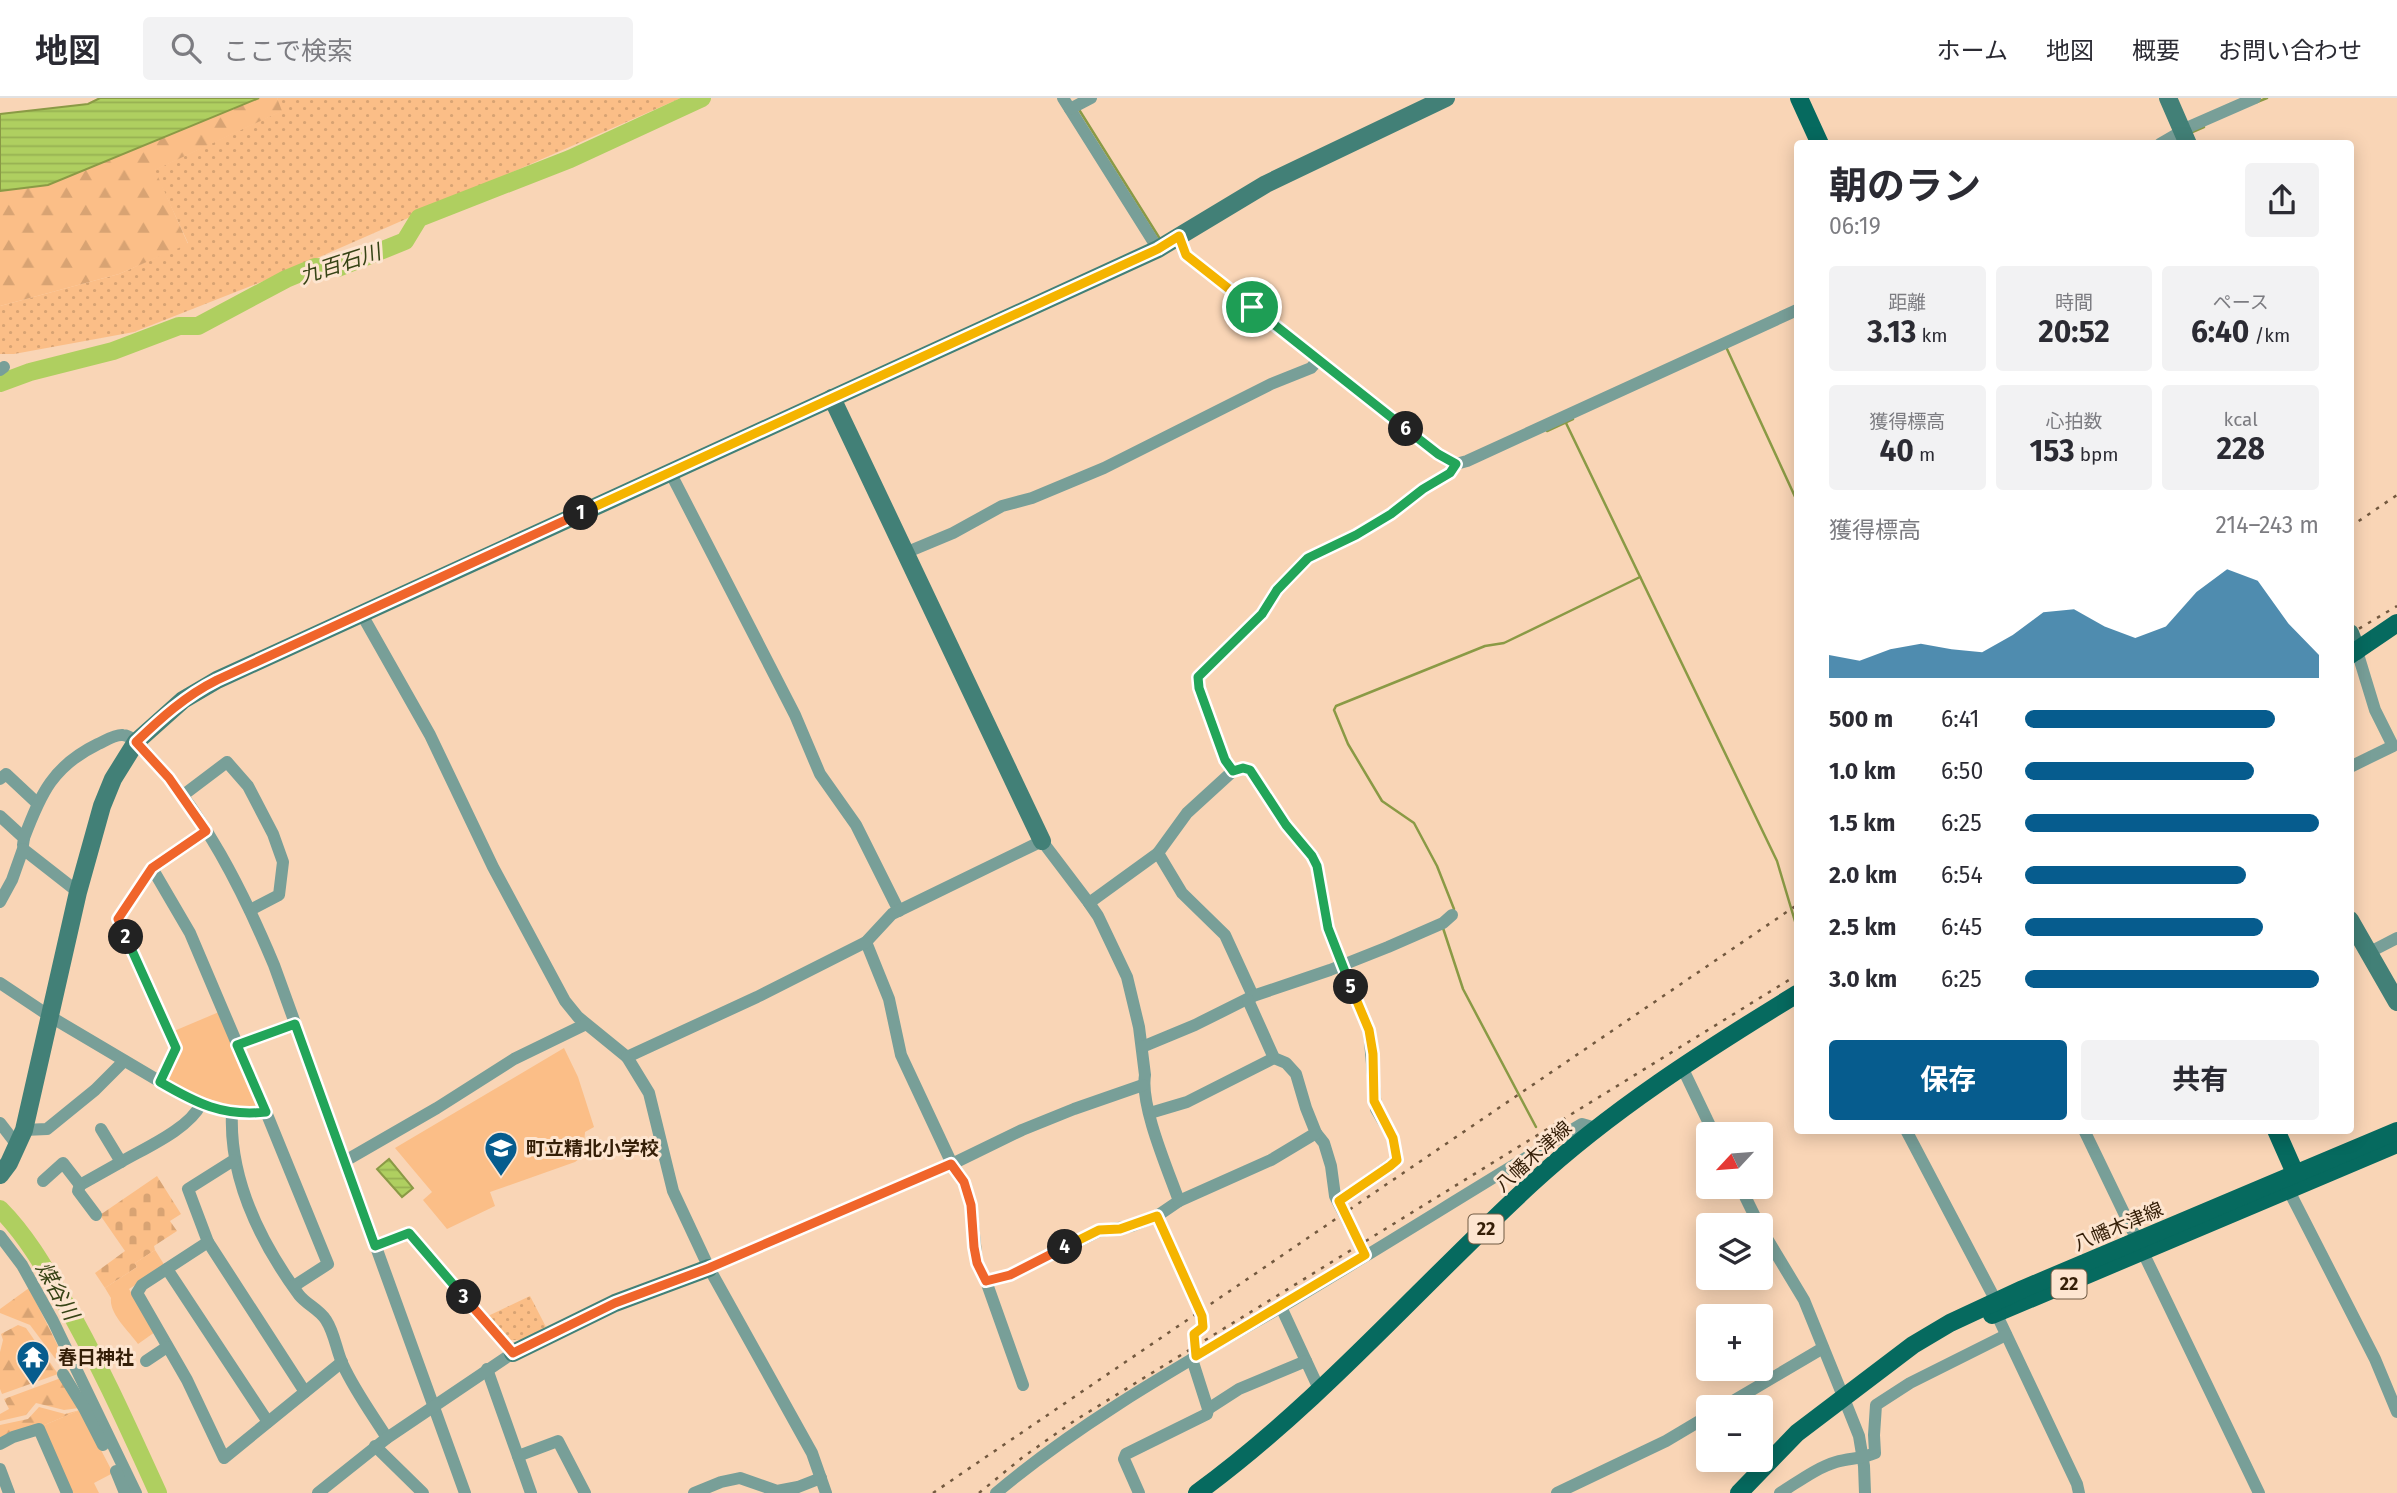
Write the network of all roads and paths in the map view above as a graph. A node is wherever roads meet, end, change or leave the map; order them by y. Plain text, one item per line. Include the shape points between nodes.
1 (1446, 98) edge
2 (1800, 98) edge
3 (2168, 98) edge
4 (2255, 98) edge
5 (1087, 100) edge
6 (1068, 105) edge
7 (2186, 137) edge
8 (1818, 140) edge
9 (1179, 236) junction
10 (1158, 249) junction
11 (1794, 311) edge
12 (1319, 359) junction
13 (832, 398) junction
14 (1456, 464) junction
15 (670, 472) junction
16 (905, 553) junction
17 (360, 613) junction
18 (2397, 623) edge
19 (2354, 652) edge
20 (2354, 656) edge
21 (136, 742) junction
22 (2354, 765) edge
23 (1233, 771) junction
24 (0, 779) edge
25 (182, 796) junction
26 (37, 803) junction
27 (0, 816) edge
28 (206, 831) junction
29 (1042, 841) junction
30 (24, 843) junction
31 (1158, 853) junction
32 (152, 868) junction
33 (78, 892) junction
34 (0, 902) edge
35 (1088, 903) junction
36 (250, 910) junction
37 (899, 911) junction
38 (1452, 915) dead end
39 (2354, 927) edge
40 (2397, 938) edge
41 (866, 942) junction
42 (2368, 953) junction
43 (1342, 965) junction
44 (0, 983) edge
45 (1794, 996) edge
46 (1250, 998) junction
47 (2397, 1002) edge
48 (51, 1017) junction
49 (295, 1024) junction
50 (586, 1024) junction
51 (237, 1045) junction
52 (1142, 1047) junction
53 (627, 1057) junction
54 (1274, 1058) junction
55 (124, 1060) junction
56 (1682, 1067) junction
57 (160, 1082) junction
58 (1143, 1085) junction
59 (201, 1104) junction
60 (266, 1112) junction
61 (232, 1113) junction
62 (1150, 1114) junction
63 (1708, 1122) edge
64 (0, 1123) edge
65 (1596, 1128) junction
66 (101, 1129) dead end
67 (2397, 1131) edge
68 (1316, 1133) junction
69 (1908, 1134) edge
70 (2086, 1134) edge
71 (2277, 1134) edge
72 (20, 1138) junction
73 (2397, 1144) edge
74 (234, 1160) junction
75 (345, 1161) junction
76 (121, 1162) junction
77 (951, 1164) junction
78 (0, 1175) edge
79 (43, 1181) dead end
80 (2292, 1182) junction
81 (80, 1185) junction
82 (1179, 1201) junction
83 (1339, 1201) junction
84 (96, 1214) dead end
85 (1157, 1216) junction
86 (0, 1236) edge
87 (208, 1242) junction
88 (375, 1246) junction
89 (2139, 1247) junction
90 (1773, 1248) edge
91 (1365, 1255) junction
92 (709, 1268) junction
93 (167, 1269) junction
94 (986, 1281) junction
95 (294, 1286) junction
96 (1281, 1307) junction
97 (1996, 1307) junction
98 (2006, 1335) junction
99 (167, 1348) junction
100 (1823, 1348) junction
101 (513, 1353) junction
102 (1194, 1357) junction
103 (146, 1361) dead end
104 (1306, 1361) junction
105 (342, 1362) junction
106 (487, 1369) junction
107 (63, 1374) dead end
108 (1023, 1385) dead end
109 (1320, 1391) junction
110 (305, 1392) junction
111 (1743, 1395) edge
112 (1844, 1399) junction
113 (433, 1406) junction
114 (1208, 1409) junction
115 (2397, 1412) edge
116 (268, 1422) junction
117 (1696, 1423) edge
118 (387, 1437) junction
119 (0, 1444) edge
120 (375, 1446) junction
121 (518, 1456) junction
122 (1863, 1459) junction
123 (0, 1469) edge
124 (821, 1478) junction
125 (1013, 1487) edge
126 (9, 1493) edge
127 (66, 1493) edge
128 (125, 1493) edge
129 (136, 1493) edge
130 (318, 1493) edge
131 (423, 1493) edge
132 (465, 1493) edge
133 (531, 1493) edge
134 (585, 1493) edge
135 (694, 1493) edge
136 (826, 1493) edge
137 (996, 1493) edge
138 (1139, 1493) edge
139 (1197, 1493) edge
140 (1557, 1493) edge
141 (1739, 1493) edge
142 (1780, 1493) edge
143 (1866, 1493) edge
144 (2079, 1493) edge
145 (2259, 1493) edge

1 - 9 street via 1266,184
2 - 8 main road
3 - 7 street
4 - 7 street
5 - 6 street
6 - 10 street
9 - 10 street
9 - 12 street via 1186,255
10 - 13 street
11 - 14 street
12 - 14 street
12 - 16 street via 1311,368 1104,468 1002,506
13 - 15 street
13 - 16 street
14 - 23 street via 1391,514 1308,558 1277,590 1262,614 1198,677 1225,760
15 - 17 street
15 - 37 street via 795,715 820,774 856,825
16 - 29 street
17 - 21 street via 202,687
17 - 50 street via 430,735 559,992
18 - 19 main road
20 - 22 street via 2393,746
21 - 25 street
21 - 26 street via 118,735 73,757
21 - 33 street via 102,806
23 - 31 street via 1187,813
23 - 43 street via 1250,770 1312,856 1328,928
24 - 26 street via 6,774
25 - 28 street
25 - 36 street via 227,762 248,786 283,862 279,895
26 - 30 street
27 - 30 street
28 - 32 street
28 - 36 street
29 - 35 street
29 - 37 street
30 - 33 street
30 - 34 street
31 - 35 street
31 - 46 street via 1182,893 1225,934
32 - 51 street via 190,933
32 - 57 street via 118,919 176,1048
33 - 48 street
35 - 52 street via 1127,977
36 - 49 street
37 - 41 street
38 - 43 street via 1443,923
39 - 42 street
40 - 42 street
41 - 53 street
41 - 77 street via 889,999 901,1055
42 - 47 street
43 - 46 street
43 - 83 street via 1369,1030 1374,1101 1393,1138 1397,1160
44 - 48 street
45 - 56 main road, 八幡木津線 / 22
46 - 52 street
46 - 54 street
48 - 55 street
48 - 72 street
49 - 51 street
49 - 75 street
50 - 53 street
50 - 75 street via 513,1059
51 - 60 street
52 - 58 street
53 - 92 street via 649,1093 673,1191
54 - 62 street via 1187,1102
54 - 68 street via 1296,1073
55 - 57 street
55 - 72 street via 47,1129
56 - 63 street
56 - 65 main road, 八幡木津線 / 22
57 - 59 street
58 - 62 street
58 - 77 street via 1022,1130
59 - 61 street
59 - 76 street via 196,1116
60 - 61 street
60 - 95 street via 328,1264
61 - 74 street
62 - 82 street
64 - 72 street
65 - 91 street via 1582,1124
65 - 109 main road, 八幡木津線 / 22 via 1530,1185
66 - 76 street
67 - 80 main road, 八幡木津線 / 22
68 - 82 street via 1271,1160
68 - 83 street via 1324,1143
69 - 97 street
70 - 89 street
71 - 80 main road
72 - 78 street
73 - 80 main road, 八幡木津線 / 22
74 - 87 street via 188,1189
74 - 95 street via 260,1231
75 - 88 street
76 - 81 street
77 - 92 street
77 - 94 street via 964,1182 971,1205 977,1263
79 - 81 street via 63,1163
80 - 89 main road, 八幡木津線 / 22
80 - 115 street
81 - 84 street via 78,1191
82 - 85 street
83 - 91 street
85 - 94 street via 1120,1229 1099,1230 1010,1275
85 - 102 street via 1202,1316 1203,1327 1194,1334
86 - 129 street via 53,1321
87 - 93 street
87 - 110 street
88 - 101 street via 409,1233
88 - 113 street
89 - 97 main road, 八幡木津線 / 22
89 - 145 street
90 - 100 street via 1804,1300
91 - 96 street
92 - 101 street via 615,1303
92 - 124 street via 800,1430
93 - 99 street via 137,1293
93 - 116 street
94 - 108 street
95 - 105 street via 328,1323
96 - 102 street
96 - 104 street
97 - 98 street
97 - 112 main road, 八幡木津線 / 22
98 - 122 street via 1876,1405 1875,1453
98 - 144 street
99 - 103 street
99 - 116 street via 224,1458
100 - 111 street
100 - 112 street
101 - 106 street
102 - 114 street
102 - 125 street via 1072,1436
104 - 109 street
104 - 114 street via 1239,1389
105 - 110 street
105 - 118 street
106 - 113 street
106 - 121 street
107 - 128 street
109 - 139 main road, 八幡木津線 / 22
110 - 116 street
112 - 122 street
112 - 141 main road, 八幡木津線 / 22
113 - 118 street
113 - 132 street
114 - 138 street via 1126,1454
117 - 140 street
118 - 120 street
119 - 127 street via 39,1429
120 - 130 street
120 - 131 street
121 - 133 street
121 - 134 street via 558,1441
122 - 142 street via 1822,1468
122 - 143 street
123 - 126 street
124 - 135 street via 777,1491 740,1478
124 - 136 street
125 - 137 street

